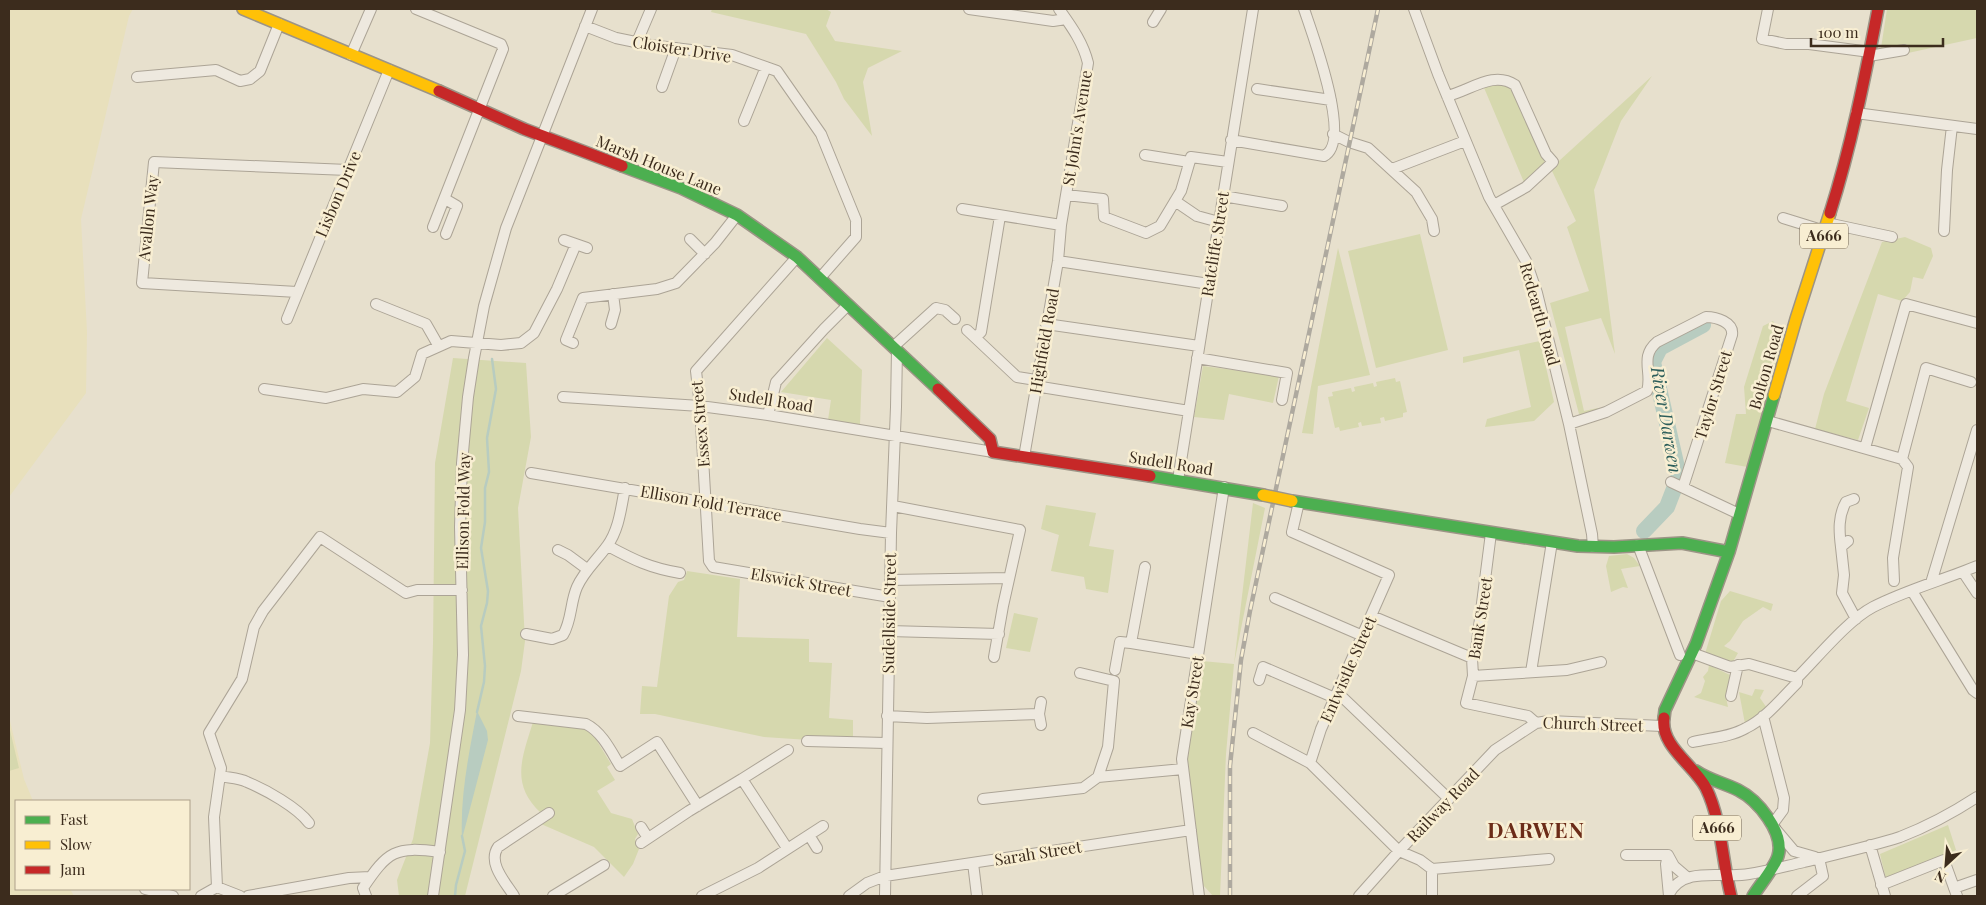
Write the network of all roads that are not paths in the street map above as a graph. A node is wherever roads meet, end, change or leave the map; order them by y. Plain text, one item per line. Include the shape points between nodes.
1 (243, 9) edge
2 (371, 9) edge
3 (416, 9) edge
4 (592, 9) edge
5 (651, 9) edge
6 (969, 9) edge
7 (1059, 9) edge
8 (1161, 9) edge
9 (1253, 9) edge
10 (1304, 9) edge
11 (1414, 9) edge
12 (1768, 9) edge
13 (1878, 9) edge
14 (1066, 19) junction
15 (1153, 22) dead end
16 (279, 24) junction
17 (585, 26) junction
18 (637, 42) junction
19 (676, 48) junction
20 (1904, 50) dead end
21 (1870, 54) junction
22 (351, 55) junction
23 (766, 67) junction
24 (390, 70) junction
25 (137, 77) dead end
26 (662, 87) dead end
27 (1257, 88) dead end
28 (1447, 96) junction
29 (1331, 100) junction
30 (480, 108) junction
31 (1856, 113) junction
32 (744, 120) dead end
33 (1952, 126) junction
34 (1977, 129) edge
35 (1333, 134) junction
36 (541, 135) junction
37 (1231, 140) junction
38 (1465, 141) junction
39 (1145, 155) dead end
40 (1189, 162) junction
41 (1228, 162) junction
42 (1392, 169) junction
43 (348, 170) junction
44 (1066, 194) junction
45 (1222, 196) junction
46 (445, 200) junction
47 (1175, 201) junction
48 (1494, 205) junction
49 (1282, 206) dead end
50 (962, 210) dead end
51 (737, 215) junction
52 (1000, 216) junction
53 (1783, 218) dead end
54 (1219, 222) junction
55 (1061, 225) junction
56 (433, 227) dead end
57 (1826, 227) junction
58 (1434, 231) dead end
59 (1944, 231) dead end
60 (446, 234) dead end
61 (1892, 237) dead end
62 (690, 239) dead end
63 (564, 240) dead end
64 (576, 244) junction
65 (587, 248) dead end
66 (705, 254) junction
67 (796, 257) junction
68 (1058, 261) junction
69 (820, 278) junction
70 (1209, 284) junction
71 (298, 292) junction
72 (613, 294) junction
73 (376, 304) dead end
74 (848, 305) junction
75 (287, 318) dead end
76 (955, 319) dead end
77 (611, 324) dead end
78 (1046, 324) junction
79 (1977, 324) edge
80 (967, 330) dead end
81 (976, 337) junction
82 (477, 343) junction
83 (574, 343) dead end
84 (438, 345) junction
85 (1199, 346) junction
86 (895, 349) junction
87 (1197, 358) junction
88 (1971, 382) dead end
89 (1036, 383) junction
90 (264, 389) dead end
91 (563, 397) dead end
92 (1282, 400) dead end
93 (700, 406) junction
94 (1189, 411) junction
95 (768, 415) junction
96 (1768, 421) junction
97 (1569, 424) junction
98 (1977, 430) edge
99 (894, 437) junction
100 (1865, 448) junction
101 (993, 452) junction
102 (1024, 456) junction
103 (1905, 463) junction
104 (531, 473) dead end
105 (1178, 480) junction
106 (1671, 482) dead end
107 (1682, 487) junction
108 (625, 488) junction
109 (1224, 488) junction
110 (1854, 499) dead end
111 (1296, 501) junction
112 (706, 502) junction
113 (893, 506) junction
114 (1739, 514) junction
115 (891, 533) junction
116 (1491, 533) junction
117 (1552, 542) junction
118 (1638, 545) junction
119 (608, 546) junction
120 (1593, 547) junction
121 (558, 550) dead end
122 (1729, 552) junction
123 (1977, 566) edge
124 (713, 567) joint
125 (1145, 567) dead end
126 (587, 569) junction
127 (1963, 572) junction
128 (680, 573) dead end
129 (1009, 578) junction
130 (890, 580) junction
131 (1894, 581) dead end
132 (1931, 583) junction
133 (462, 590) junction
134 (1912, 590) junction
135 (1977, 593) edge
136 (890, 597) junction
137 (1276, 598) dead end
138 (1372, 616) junction
139 (1856, 619) junction
140 (890, 631) junction
141 (526, 634) dead end
142 (999, 634) junction
143 (1363, 636) junction
144 (1131, 643) junction
145 (1692, 653) junction
146 (1198, 654) junction
147 (1680, 655) dead end
148 (994, 657) dead end
149 (1472, 658) junction
150 (1601, 662) dead end
151 (1738, 666) junction
152 (1115, 670) dead end
153 (1531, 672) junction
154 (1080, 673) dead end
155 (1472, 676) junction
156 (1797, 678) junction
157 (1258, 680) dead end
158 (1976, 690) edge
159 (1336, 696) junction
160 (1731, 696) dead end
161 (1041, 702) dead end
162 (1466, 703) joint
163 (1039, 714) junction
164 (887, 716) junction
165 (1764, 716) junction
166 (1536, 723) junction
167 (1041, 725) dead end
168 (1662, 726) junction
169 (525, 728) dead end
170 (1253, 733) dead end
171 (807, 741) dead end
172 (1692, 742) dead end
173 (886, 743) junction
174 (788, 750) dead end
175 (1310, 763) junction
176 (1689, 765) junction
177 (1183, 769) junction
178 (220, 776) junction
179 (1098, 777) junction
180 (742, 779) junction
181 (1731, 788) junction
182 (1977, 797) edge
183 (983, 799) dead end
184 (1449, 800) junction
185 (698, 806) junction
186 (1713, 812) junction
187 (549, 813) dead end
188 (309, 823) dead end
189 (1772, 825) junction
190 (823, 826) dead end
191 (641, 827) dead end
192 (1191, 830) junction
193 (809, 835) junction
194 (1870, 844) junction
195 (787, 848) junction
196 (817, 848) dead end
197 (1399, 851) junction
198 (440, 852) junction
199 (1626, 855) dead end
200 (1668, 855) junction
201 (1819, 858) junction
202 (1549, 859) dead end
203 (973, 863) junction
204 (604, 865) dead end
205 (1432, 868) junction
206 (1770, 870) junction
207 (885, 876) junction
208 (1727, 876) junction
209 (370, 877) junction
210 (1688, 878) junction
211 (1977, 880) edge
212 (1881, 885) junction
213 (217, 888) junction
214 (149, 890) edge
215 (364, 892) edge
216 (1956, 892) edge
217 (1669, 895) edge
218 (173, 896) edge
219 (201, 896) edge
220 (240, 896) edge
221 (248, 896) edge
222 (433, 896) edge
223 (514, 896) edge
224 (553, 896) edge
225 (702, 896) edge
226 (848, 896) edge
227 (885, 896) edge
228 (977, 896) edge
229 (1199, 896) edge
230 (1359, 896) edge
231 (1432, 896) edge
232 (1731, 896) edge
233 (1753, 896) edge
234 (1797, 896) edge
235 (1885, 896) edge

1 - 16 main road, Marsh House Lane
2 - 22 street
3 - 30 street via 501,44 503,49
4 - 17 street, Ellison Fold Way
5 - 18 street
6 - 14 street via 1053,21
7 - 14 street, St John's Avenue
8 - 15 street
9 - 37 street, Ratcliffe Street
10 - 29 street
11 - 28 street, Redearth Road
12 - 21 street via 1762,39
13 - 21 main road, Bolton Road / A666
14 - 44 street, St John's Avenue via 1081,43 1088,63
16 - 22 main road, Marsh House Lane
16 - 25 street via 260,71 250,79 240,81 216,70
17 - 18 street, Cloister Drive
17 - 36 street, Ellison Fold Way
18 - 19 street, Cloister Drive
19 - 23 street, Cloister Drive via 732,55
19 - 26 street
20 - 21 street
21 - 31 main road, Bolton Road / A666
22 - 24 main road, Marsh House Lane
23 - 32 street
23 - 69 street, Cloister Drive via 777,71 821,134 856,220 856,237
24 - 30 main road, Marsh House Lane
24 - 43 street, Lisbon Drive
27 - 29 street
28 - 38 street, Redearth Road
28 - 48 street via 1495,78 1508,80 1515,85 1546,154 1553,162 1526,186
29 - 35 street
30 - 36 main road, Marsh House Lane
30 - 46 street
31 - 33 street
31 - 57 main road, Bolton Road / A666
33 - 34 street
33 - 59 street
35 - 37 street via 1331,149 1324,156
35 - 42 street via 1368,148
36 - 51 main road, Marsh House Lane via 681,188
36 - 82 street, Ellison Fold Way via 506,228
37 - 41 street, Ratcliffe Street
38 - 42 street
38 - 48 street, Redearth Road
39 - 40 street
40 - 41 street via 1191,157
40 - 47 street
41 - 45 street, Ratcliffe Street
42 - 58 street via 1422,200
43 - 71 street, Lisbon Drive
43 - 71 street, Avallon Way via 154,162 142,283
44 - 47 street via 1103,200 1104,217 1146,233 1160,226
44 - 55 street, St John's Avenue
45 - 49 street
45 - 54 street, Ratcliffe Street
46 - 56 street
46 - 60 street via 457,206
47 - 54 street via 1197,216
48 - 97 street, Redearth Road via 1522,254 1537,293
50 - 52 street
51 - 66 street
51 - 67 main road, Marsh House Lane
52 - 55 street
52 - 81 street via 981,332
53 - 57 street
54 - 70 street, Ratcliffe Street
55 - 68 street, Highfield Road
57 - 61 street
57 - 96 main road, Bolton Road / A666
62 - 66 street
63 - 64 street
64 - 65 street
64 - 82 street via 534,334 521,343
66 - 72 street via 676,283 667,287
67 - 69 main road, Marsh House Lane
67 - 93 street, Essex Street via 696,371
68 - 70 street
68 - 78 street, Highfield Road
69 - 74 main road, Marsh House Lane
70 - 85 street, Ratcliffe Street
71 - 75 street, Lisbon Drive
72 - 77 street via 615,310
72 - 83 street via 583,298 566,340
73 - 84 street via 426,324
74 - 86 main road, Marsh House Lane
74 - 95 street via 776,382
76 - 86 street via 945,310 936,308
78 - 85 street
78 - 89 street, Highfield Road
79 - 100 street via 1906,304
80 - 81 street
81 - 89 street via 1017,377
82 - 84 street via 451,341
82 - 133 street, Ellison Fold Way via 462,463
84 - 90 street via 422,354 415,377 397,392 363,389 326,398
85 - 87 street, Ratcliffe Street
86 - 99 street, Sudellside Street
86 - 101 main road, Marsh House Lane via 990,439
87 - 92 street via 1287,373
87 - 94 street, Ratcliffe Street
88 - 103 street via 1926,368
89 - 94 street
89 - 102 street, Highfield Road
91 - 93 street, Sudell Road
93 - 95 street, Sudell Road
93 - 112 street, Essex Street
94 - 105 street, Ratcliffe Street
95 - 99 street, Sudell Road
96 - 100 street
96 - 114 main road, Bolton Road / A666
97 - 107 street, Taylor Street via 1606,412 1643,393 1648,388 1647,359 1657,342 1706,317 1725,322 1732,330
97 - 120 street, Redearth Road
98 - 132 street
99 - 101 street, Sudell Road
99 - 113 street, Sudellside Street
100 - 103 street
101 - 102 main road, Sudell Road
102 - 105 main road, Sudell Road
103 - 131 street via 1893,558
104 - 108 street, Ellison Fold Terrace
105 - 109 main road, Sudell Road
106 - 107 street
107 - 114 street
108 - 112 street, Ellison Fold Terrace
108 - 119 street via 618,525
109 - 111 main road, Sudell Road, bridge
109 - 146 street, Kay Street
110 - 139 street via 1846,502 1842,510 1840,532 1845,544 1842,593
111 - 116 main road, Sudell Road
111 - 138 street, Entwistle Street via 1292,532 1389,575
112 - 115 street, Ellison Fold Terrace
112 - 124 street, Essex Street via 709,560
113 - 115 street, Sudellside Street
113 - 129 street via 1020,530
114 - 122 main road, Bolton Road / A666
115 - 130 street, Sudellside Street
116 - 117 main road, Sudell Road
116 - 149 street, Bank Street via 1476,650
117 - 120 main road, Sudell Road
117 - 153 street
118 - 120 main road, Sudell Road
118 - 122 main road, Sudell Road via 1675,543
118 - 147 street
119 - 126 street
119 - 128 street via 636,562
121 - 126 street
122 - 145 main road, Bolton Road / A666
123 - 127 street
124 - 136 street, Elswick Street
125 - 144 street
126 - 141 street via 577,588 563,635 552,639
127 - 132 street
127 - 135 street
129 - 130 street
129 - 142 street
130 - 136 street, Sudellside Street
132 - 134 street
133 - 178 street via 406,593 320,537 254,627 242,679 209,733 221,768
133 - 198 street, Ellison Fold Way via 460,710
134 - 139 street via 1872,607
134 - 158 street
136 - 140 street, Sudellside Street
137 - 143 street
138 - 143 street, Entwistle Street
138 - 149 street
139 - 156 street
140 - 142 street
140 - 164 street, Sudellside Street
142 - 148 street
143 - 159 street, Entwistle Street
144 - 146 street
144 - 152 street via 1120,642
145 - 151 street via 1730,667
145 - 168 main road, Bolton Road / A666 via 1665,710
146 - 177 street, Kay Street
149 - 155 street, Bank Street
150 - 153 street via 1567,670
151 - 156 street via 1749,664
151 - 160 street
153 - 155 street
154 - 179 street via 1114,681 1108,747
155 - 162 street, Bank Street
156 - 165 street via 1796,683
157 - 159 street via 1264,667
159 - 175 street, Entwistle Street
159 - 184 street
161 - 163 street
162 - 166 street, Church Street via 1528,716
163 - 164 street via 927,718
163 - 167 street
164 - 173 street, Sudellside Street
165 - 172 street via 1746,729
165 - 189 street via 1784,798 1783,810
166 - 168 street, Church Street
166 - 184 street, Railway Road via 1496,750
168 - 176 main road, A666
169 - 185 street via 522,716 586,724 602,737 620,766 658,742
170 - 175 street
171 - 173 street
173 - 207 street, Sudellside Street
174 - 180 street
175 - 197 street
176 - 181 main road, A666 via 1711,782
176 - 186 main road, A666 via 1706,788
177 - 179 street
177 - 192 street, Kay Street
178 - 188 street via 246,781 302,814
178 - 213 street via 214,817
179 - 183 street via 1083,788
180 - 185 street
180 - 195 street
181 - 186 main road, A666 via 1715,798
181 - 189 main road, A666 via 1755,802
182 - 194 street via 1901,836
184 - 197 street, Railway Road
185 - 191 street via 645,841
186 - 208 main road, A666
187 - 223 street via 496,851 495,865
189 - 201 street via 1794,851
189 - 206 main road, A666 via 1779,848
190 - 193 street
192 - 203 street, Sarah Street
192 - 229 street, Kay Street
193 - 195 street
193 - 196 street
194 - 201 street
194 - 212 street
195 - 225 street via 758,868
197 - 205 street
197 - 230 street, Railway Road
198 - 209 street via 418,849 395,851 379,864
198 - 222 street, Ellison Fold Way
199 - 200 street
200 - 210 street via 1674,866
200 - 217 street via 1666,883
201 - 206 street
201 - 234 street via 1823,876
202 - 205 street
203 - 207 street, Sarah Street
203 - 228 street
204 - 224 street
205 - 231 street
206 - 208 street
206 - 233 main road, A666
207 - 226 street, Sarah Street
207 - 227 street, Sudellside Street
208 - 210 street
208 - 232 main road, A666
209 - 215 street
209 - 221 street
210 - 217 street via 1672,887
211 - 216 street
212 - 216 street via 1944,860
212 - 235 street
213 - 219 street
213 - 220 street
214 - 218 street

